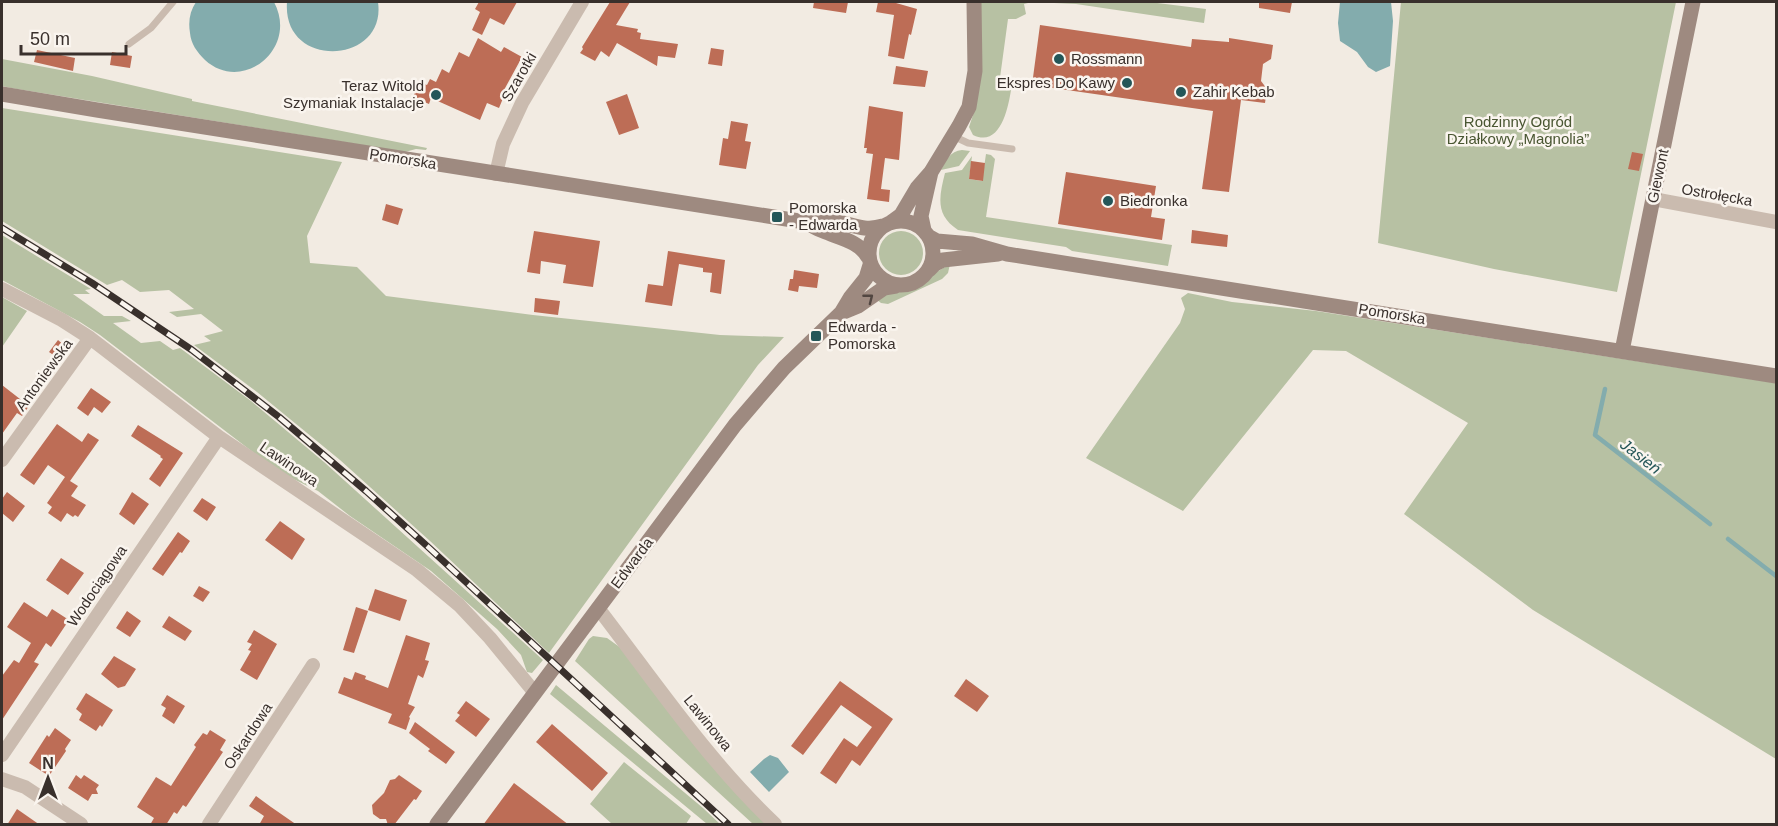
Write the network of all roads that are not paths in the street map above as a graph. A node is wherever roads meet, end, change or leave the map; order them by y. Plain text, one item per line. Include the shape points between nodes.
1 (174, 2) edge
2 (582, 2) edge
3 (974, 2) edge
4 (1693, 2) edge
5 (129, 44) dead end
6 (2, 94) edge
7 (953, 136) junction
8 (1012, 149) dead end
9 (931, 172) junction
10 (495, 174) junction
11 (1653, 199) junction
12 (805, 222) junction
13 (1776, 222) edge
14 (886, 224) junction
15 (926, 233) junction
16 (1007, 254) junction
17 (869, 261) junction
18 (929, 270) junction
19 (898, 286) junction
20 (2, 289) edge
21 (841, 313) junction
22 (90, 338) junction
23 (1622, 351) junction
24 (1776, 376) edge
25 (219, 437) junction
26 (2, 460) edge
27 (598, 608) junction
28 (313, 665) dead end
29 (535, 693) junction
30 (2, 755) edge
31 (2, 779) edge
32 (81, 825) edge
33 (209, 825) edge
34 (437, 825) edge
35 (775, 825) edge

1 - 5 lane via 151,28
2 - 10 street, Szarotki via 522,103 503,144
3 - 7 street via 974,83 969,106
4 - 11 street, Giewont
6 - 10 street, Pomorska
7 - 8 lane via 968,143
7 - 9 street
9 - 14 street via 901,215
9 - 15 street via 921,216
10 - 12 street, Pomorska
11 - 13 street, Ostrołęcka
11 - 23 street, Giewont
12 - 14 street, Pomorska via 827,220 866,229
12 - 17 street, Pomorska via 851,242 862,249
14 - 15 street via 911,222
14 - 17 street via 873,236
15 - 16 street, Pomorska via 937,241 972,244
15 - 18 street via 932,242
16 - 18 street, Pomorska via 943,260
16 - 23 street, Pomorska
17 - 19 street via 878,277
17 - 21 street, Edwarda via 866,278
18 - 19 street via 918,281
21 -> 19 street, Edwarda via 884,288
20 - 22 street, Lawinowa
21 - 27 street, Edwarda via 784,368 735,425
22 - 25 street, Lawinowa
22 - 26 street, Antoniewska
23 - 24 street, Pomorska
25 - 29 street, Lawinowa via 438,586 490,638
25 - 30 street, Wodociągowa
27 - 29 street, Edwarda
27 - 35 street, Lawinowa via 712,755
28 - 33 street, Oskardowa
29 - 34 street, Edwarda
31 - 32 street via 24,787

